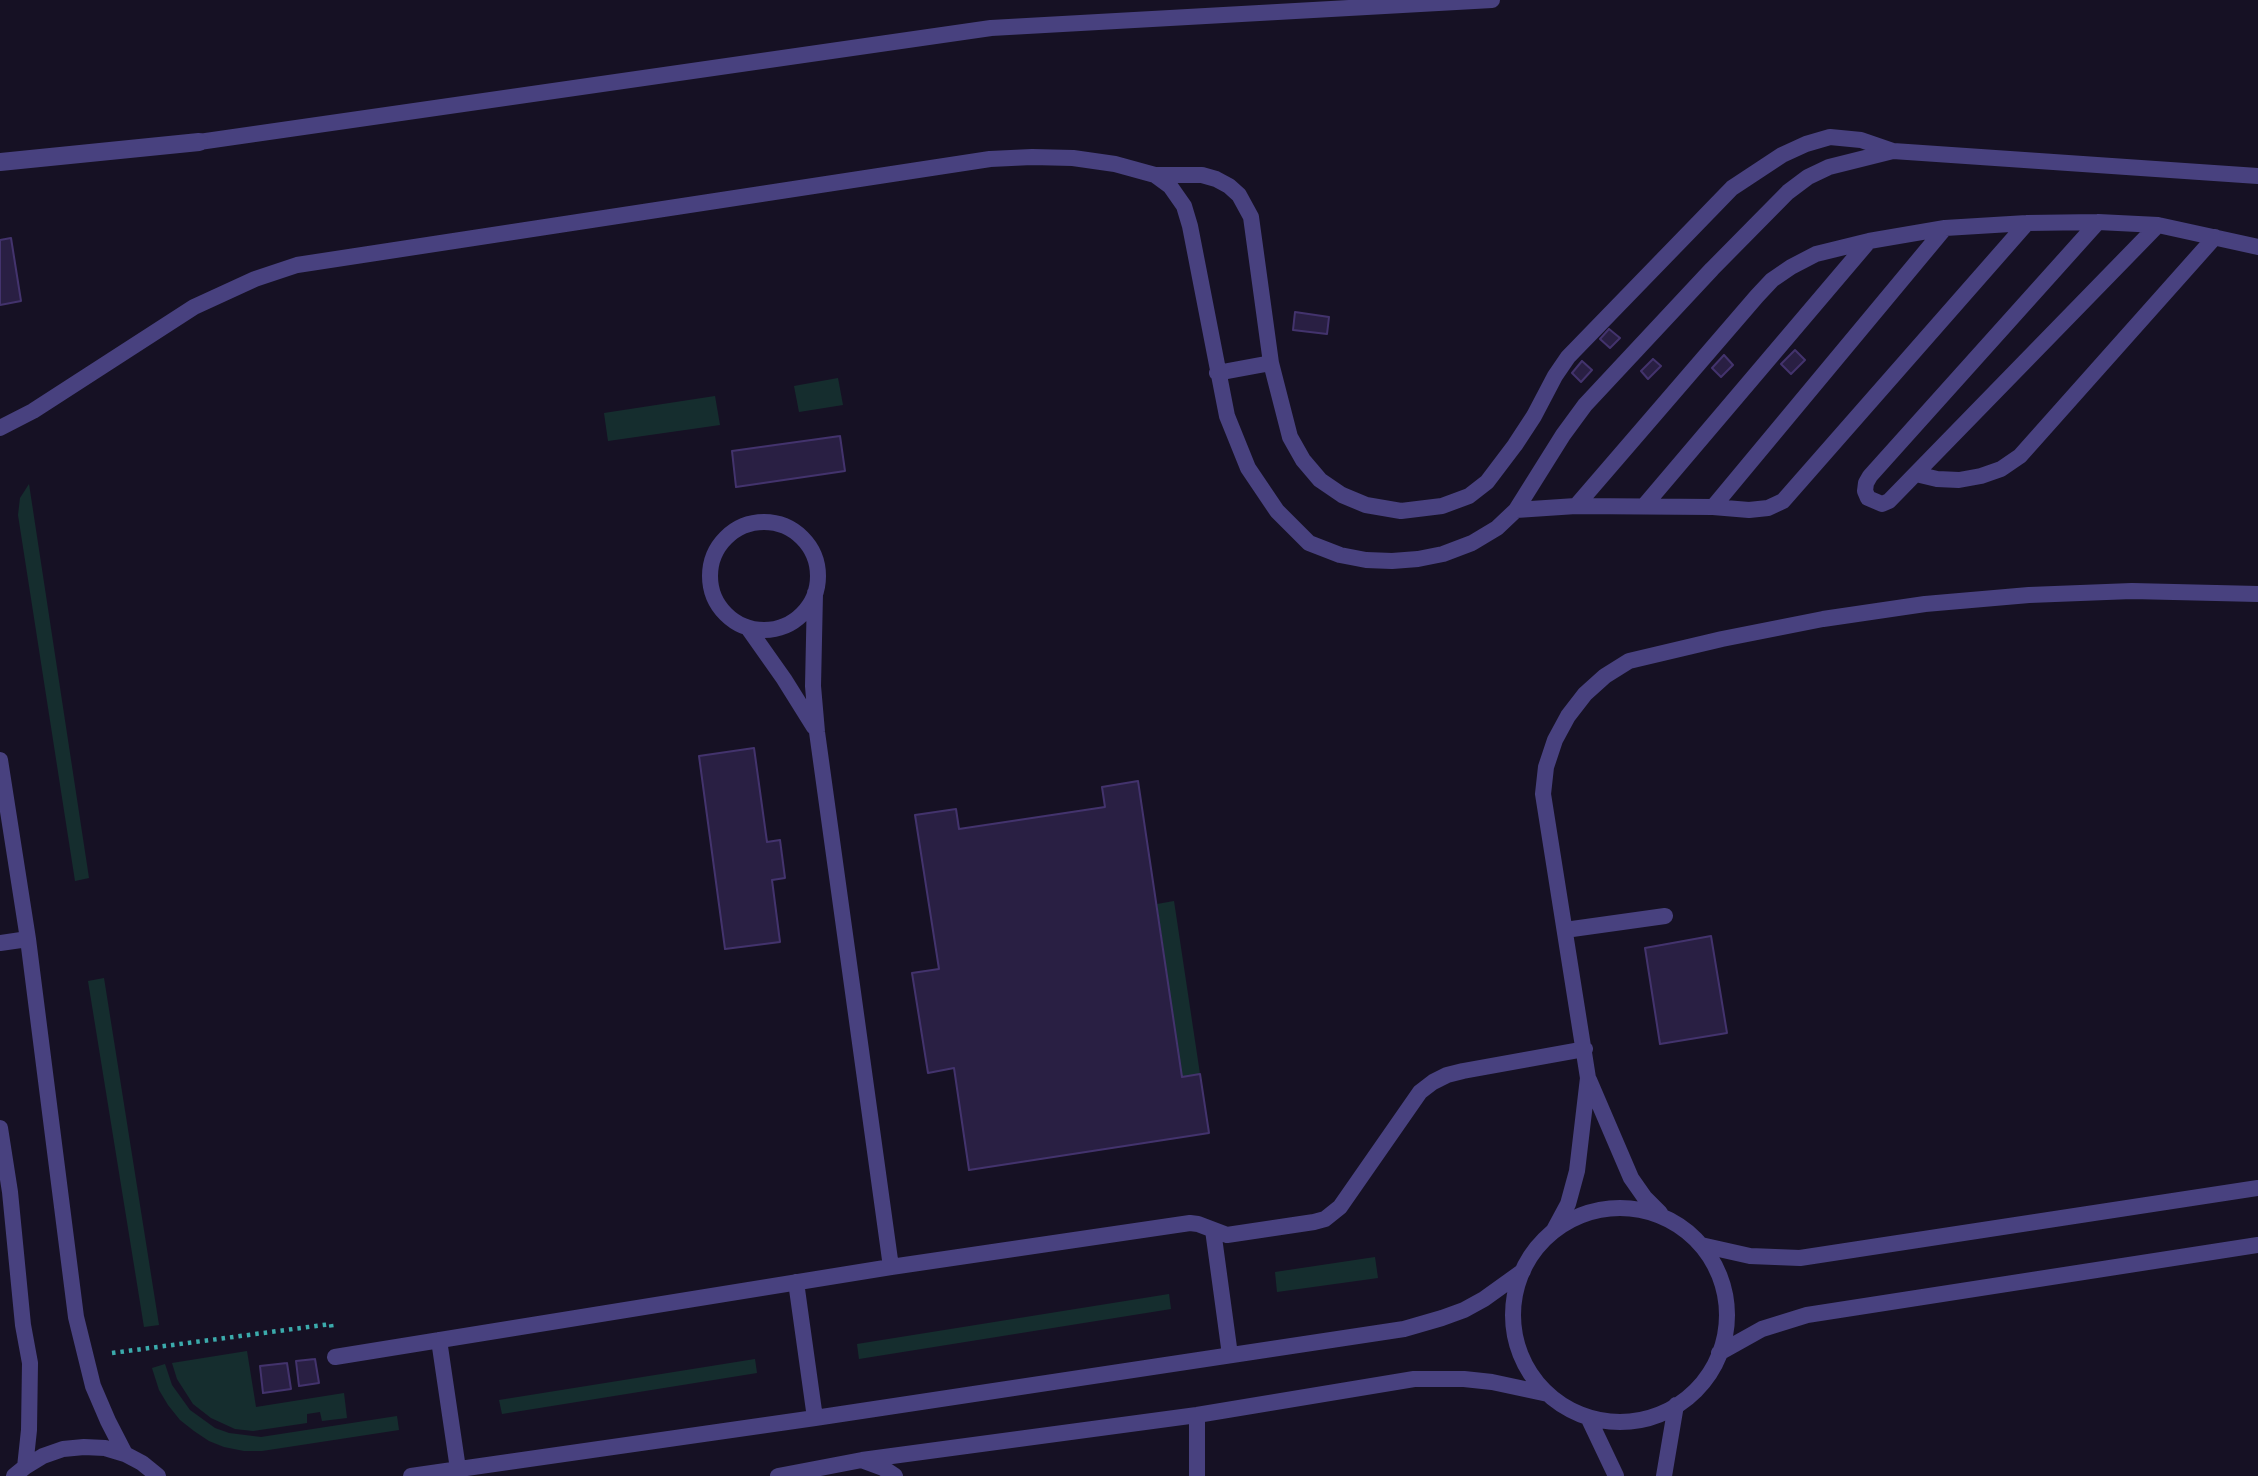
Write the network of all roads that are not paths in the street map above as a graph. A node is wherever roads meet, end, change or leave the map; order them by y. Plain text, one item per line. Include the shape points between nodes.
1 (1492, 0) edge
2 (199, 142) joint
3 (1893, 151) junction
4 (0, 162) edge
5 (1155, 176) junction
6 (2258, 176) edge
7 (2098, 222) junction
8 (2027, 223) junction
9 (2158, 225) junction
10 (1945, 228) junction
11 (2216, 237) junction
12 (1869, 241) junction
13 (2258, 247) edge
14 (1271, 363) junction
15 (1217, 373) junction
16 (0, 428) edge
17 (1916, 474) junction
18 (1576, 506) junction
19 (1644, 506) junction
20 (1713, 507) junction
21 (1516, 510) junction
22 (815, 593) junction
23 (2258, 594) edge
24 (748, 628) junction
25 (817, 732) junction
26 (0, 760) edge
27 (1665, 916) dead end
28 (1565, 930) junction
29 (28, 939) junction
30 (0, 943) edge
31 (1585, 1049) junction
32 (1588, 1078) junction
33 (0, 1128) edge
34 (2258, 1188) edge
35 (5, 1193) edge
36 (1665, 1217) junction
37 (1213, 1230) junction
38 (1554, 1230) junction
39 (1702, 1245) junction
40 (2258, 1245) edge
41 (891, 1267) junction
42 (1523, 1271) junction
43 (796, 1282) junction
44 (439, 1340) junction
45 (1719, 1353) junction
46 (1230, 1354) junction
47 (335, 1357) road end
48 (1548, 1394) junction
49 (1676, 1405) junction
50 (1197, 1415) junction
51 (1588, 1417) junction
52 (815, 1418) junction
53 (125, 1454) junction
54 (862, 1460) junction
55 (458, 1469) junction
56 (20, 1471) edge
57 (158, 1476) edge
58 (411, 1476) edge
59 (778, 1476) edge
60 (895, 1476) edge
61 (1197, 1476) edge
62 (1616, 1476) edge
63 (1664, 1476) edge

1 - 2 lane via 991,28
2 - 4 street
3 - 6 lane
3 - 14 lane via 1861,140 1830,137 1782,155 1732,188 1568,357 1522,435 1487,482 1469,496 1443,506 1401,511 1366,505 1320,480 1290,437
3 - 21 lane via 1829,167 1788,192 1585,405
5 - 14 lane via 1216,178 1246,206
5 - 15 lane via 1170,186 1184,206
5 - 16 lane via 1073,158 989,159 297,265 194,307
7 - 8 lane
7 - 9 lane
7 - 17 lane via 1870,476 1868,498 1882,504 1889,501
8 - 10 lane
8 - 20 lane via 1783,501 1749,510
9 - 11 lane
9 - 17 lane
10 - 12 lane
10 - 20 lane
11 - 13 lane
11 - 17 lane via 2020,456 1981,477 1937,479
12 - 18 lane via 1816,254 1772,280
12 - 19 lane
14 - 15 lane
15 - 21 lane via 1227,416 1248,468 1277,511 1309,543 1366,560 1418,559 1472,543
18 - 19 lane
18 - 21 lane
19 - 20 lane
22 - 24 lane via 808,608 781,628
22 - 24 lane via 816,559 808,544 781,525 748,525 721,544 710,577 721,608
22 - 25 lane
23 - 28 lane via 2029,594 1925,604 1823,619 1629,661 1584,694 1555,740 1546,767 1543,794
24 - 25 lane
25 - 41 lane
26 - 29 lane
27 - 28 lane
28 - 31 lane
29 - 30 lane
29 - 53 lane via 76,1317 93,1386
31 - 32 lane
31 - 37 lane via 1463,1071 1433,1082 1420,1093 1340,1207 1325,1219 1227,1235
32 - 36 lane via 1632,1178 1644,1198
32 - 38 lane via 1577,1171 1568,1204
33 - 35 lane
34 - 39 lane via 1800,1258 1750,1256
35 - 56 lane via 30,1363 29,1430
36 - 38 lane via 1643,1210 1596,1210
36 - 39 lane
37 - 41 lane via 1190,1223
37 - 46 lane
38 - 42 lane
39 - 45 lane via 1725,1296 1725,1335
40 - 45 lane via 1807,1315 1762,1329
41 - 43 lane
42 - 46 lane via 1484,1299 1431,1322
42 - 48 lane via 1513,1314 1516,1336 1522,1357
43 - 44 lane
43 - 52 lane
44 - 47 lane
44 - 55 lane
45 - 49 lane via 1695,1391
46 - 52 lane
48 - 50 lane via 1492,1382 1414,1379
48 - 51 lane
49 - 51 lane via 1633,1421
49 - 63 lane
50 - 54 lane
50 - 61 lane
51 - 62 lane
52 - 55 lane
53 - 56 lane via 105,1448 63,1449
53 - 57 lane
54 - 59 lane
54 - 60 lane
55 - 58 lane

